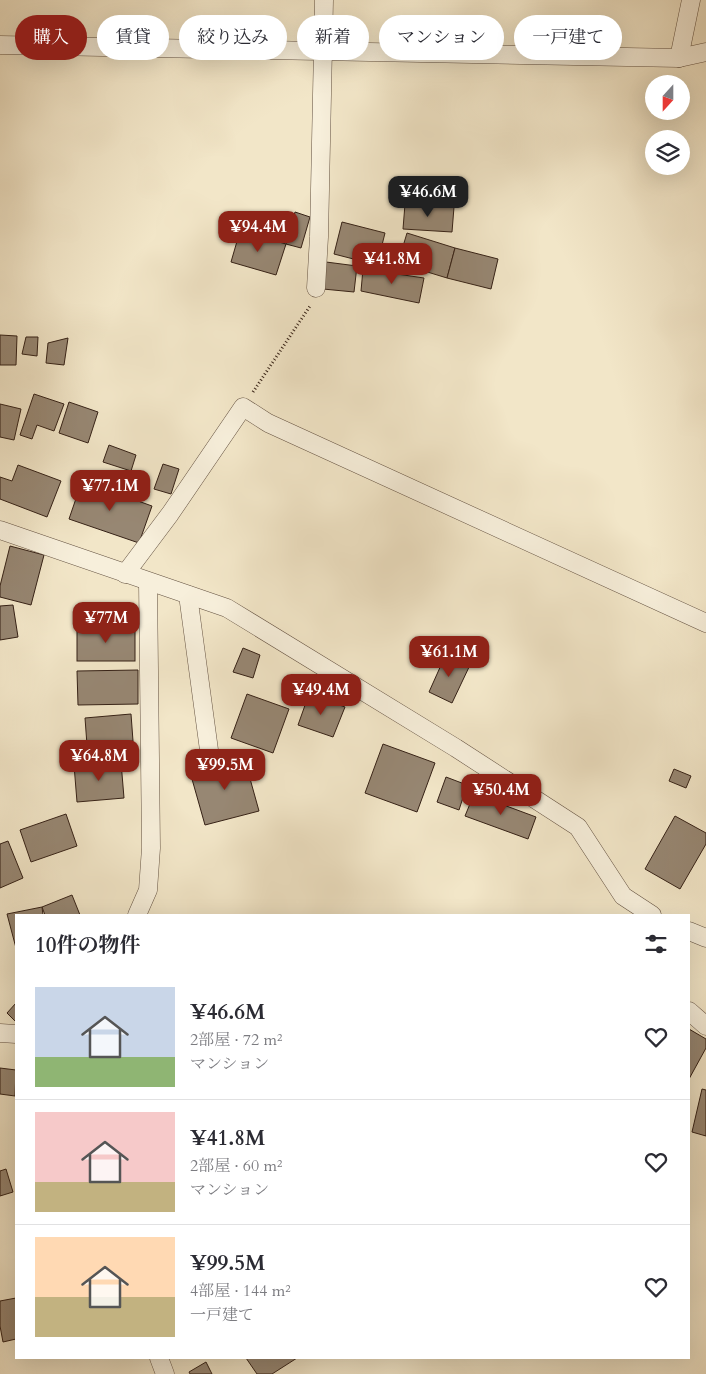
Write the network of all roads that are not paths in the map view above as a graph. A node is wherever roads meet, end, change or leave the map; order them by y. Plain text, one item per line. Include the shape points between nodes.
1 (324, 0) edge
2 (691, 0) edge
3 (323, 15) edge
4 (0, 45) edge
5 (297, 50) edge
6 (369, 51) edge
7 (706, 52) edge
8 (679, 58) junction
9 (322, 60) edge
10 (316, 288) road end
11 (0, 530) edge
12 (125, 574) junction
13 (148, 582) junction
14 (188, 595) junction
15 (706, 623) edge
16 (208, 750) dead end
17 (148, 890) junction
18 (623, 896) junction
19 (137, 914) edge
20 (152, 914) edge
21 (624, 914) edge
22 (650, 914) edge
23 (690, 931) edge
24 (706, 938) edge
25 (690, 1012) edge
26 (706, 1026) edge
27 (0, 1033) edge
28 (15, 1034) edge
29 (159, 1359) edge
30 (165, 1374) edge

1 - 3 street
2 - 8 street
4 - 5 street
6 - 8 street
7 - 8 street
9 - 10 street
11 - 12 street
12 - 13 street
12 - 15 street via 243,407 268,422
13 - 14 street
13 - 17 street via 151,848
14 - 16 street
14 - 18 street via 227,608 578,827
17 - 19 street
17 - 20 street
18 - 21 street
18 - 22 street
23 - 24 street
25 - 26 street
27 - 28 street
29 - 30 street

